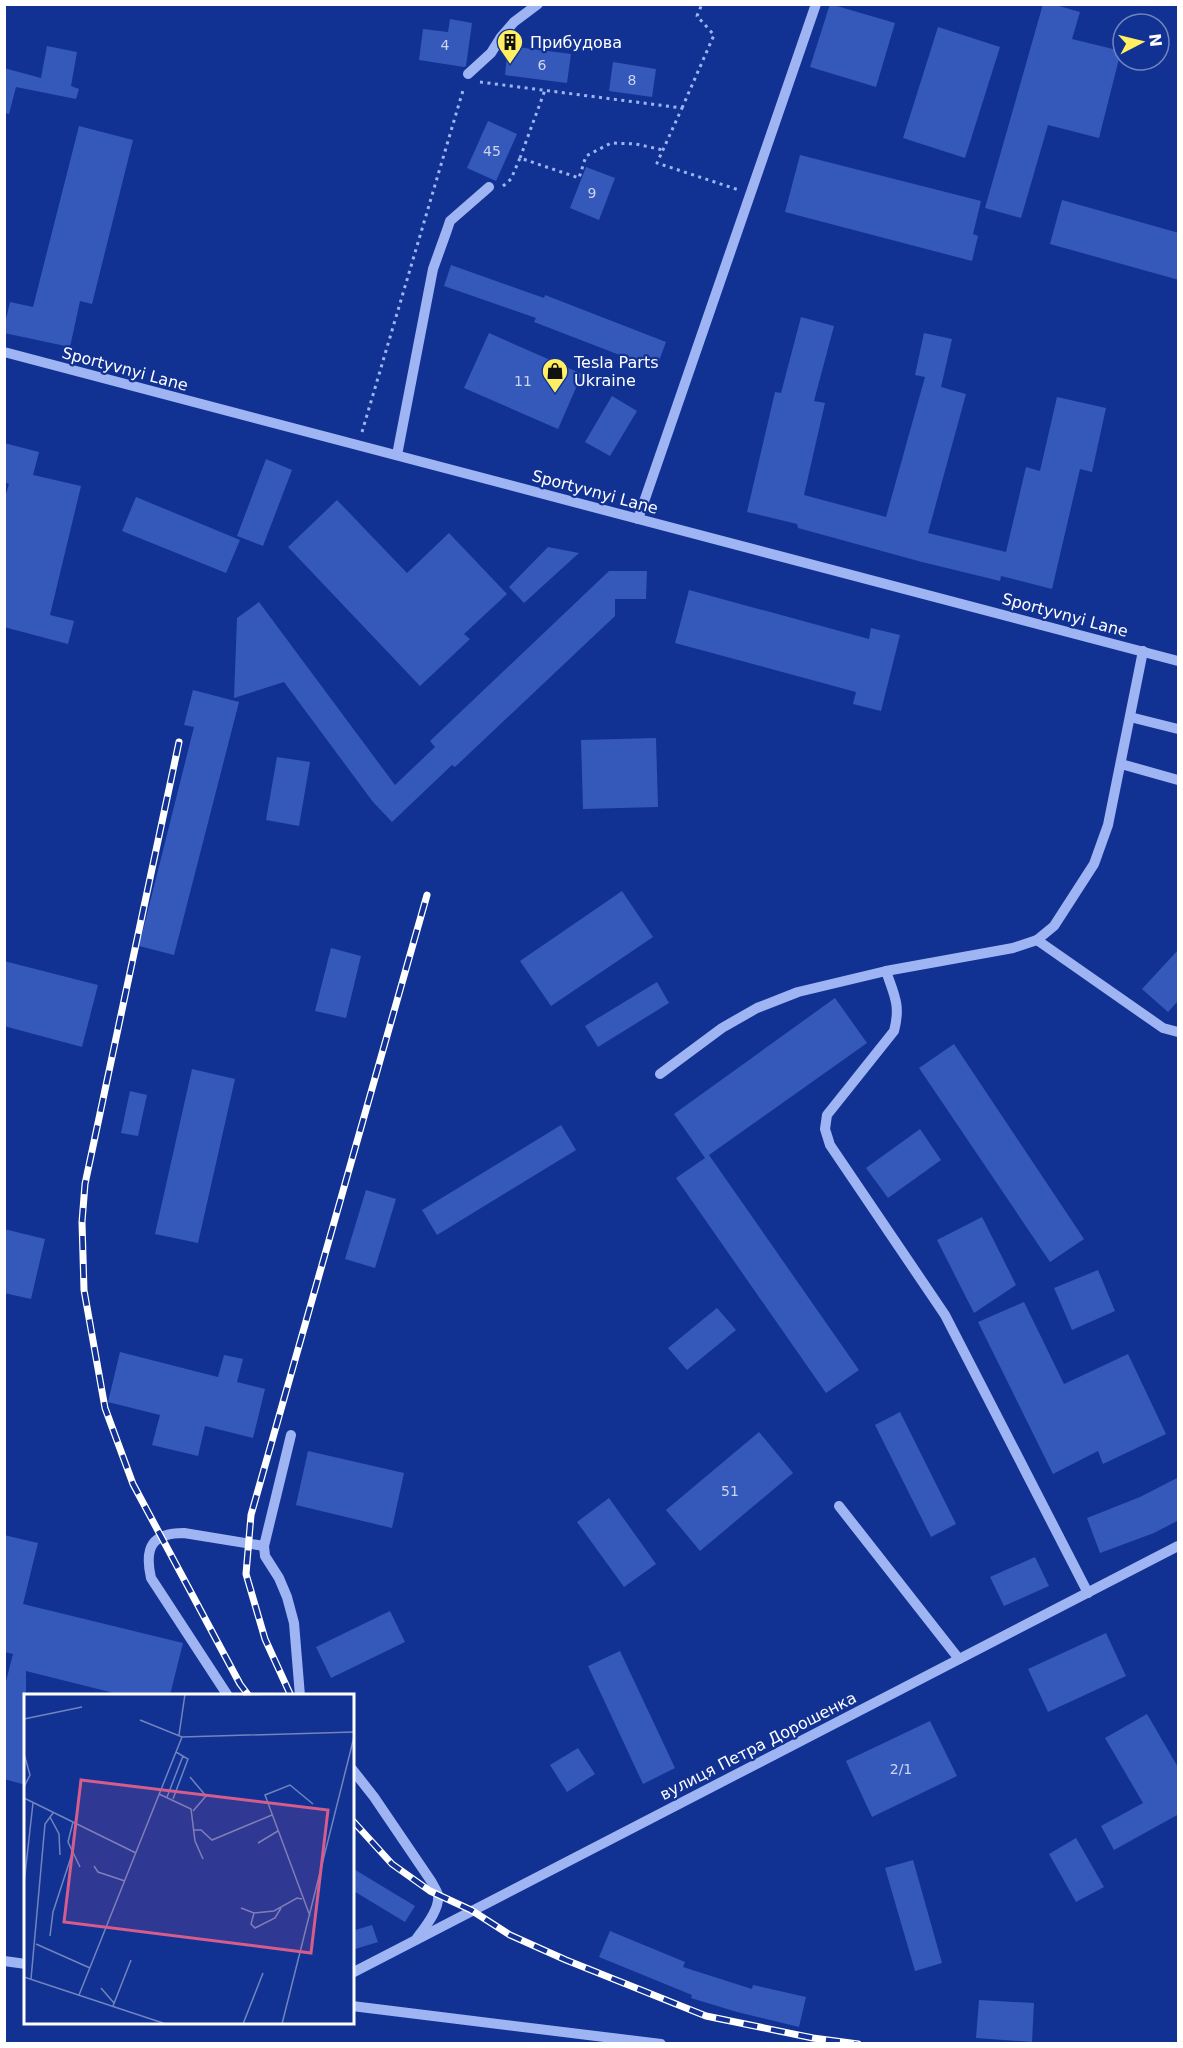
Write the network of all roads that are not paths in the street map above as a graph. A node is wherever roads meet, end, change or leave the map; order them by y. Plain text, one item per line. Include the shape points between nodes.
1 (538, 4) edge
2 (816, 4) edge
3 (467, 77) road end
4 (489, 187) road end
5 (4, 352) edge
6 (397, 455) junction
7 (638, 519) junction
8 (1143, 651) junction
9 (1179, 661) edge
10 (1130, 717) junction
11 (1179, 729) edge
12 (1121, 764) junction
13 (1179, 780) edge
14 (1037, 940) junction
15 (886, 971) junction
16 (1179, 1032) edge
17 (660, 1074) dead end
18 (291, 1435) dead end
19 (839, 1506) dead end
20 (264, 1546) junction
21 (1179, 1546) edge
22 (1088, 1593) junction
23 (959, 1659) junction
24 (227, 1694) edge
25 (300, 1694) edge
26 (354, 1772) edge
27 (417, 1939) junction
28 (4, 1961) edge
29 (24, 1964) edge
30 (354, 1972) edge
31 (354, 2006) edge
32 (661, 2043) edge

1 - 3 street via 514,22
2 - 7 street
4 - 6 street via 450,220 434,269
5 - 6 street, Sportyvnyi Lane
6 - 7 street, Sportyvnyi Lane
7 - 8 street, Sportyvnyi Lane
8 - 9 street, Sportyvnyi Lane
8 - 10 street
10 - 11 street
10 - 12 street
12 - 13 street
12 - 14 street via 1108,825 1094,864 1054,926
14 - 15 street via 1013,948
14 - 16 street via 1163,1028
15 - 17 street via 798,992 757,1008
15 - 22 street via 898,1014 894,1031 826,1116 830,1146 945,1315
18 - 20 street
19 - 23 street
20 - 24 street via 174,1533 160,1537 148,1555 151,1578
20 - 25 street via 294,1623
21 - 22 street, вулиця Петра Дорошенка
22 - 23 street, вулиця Петра Дорошенка
23 - 27 street, вулиця Петра Дорошенка
26 - 27 street via 438,1894 436,1906
27 - 30 street, вулиця Петра Дорошенка
28 - 29 street
31 - 32 street

